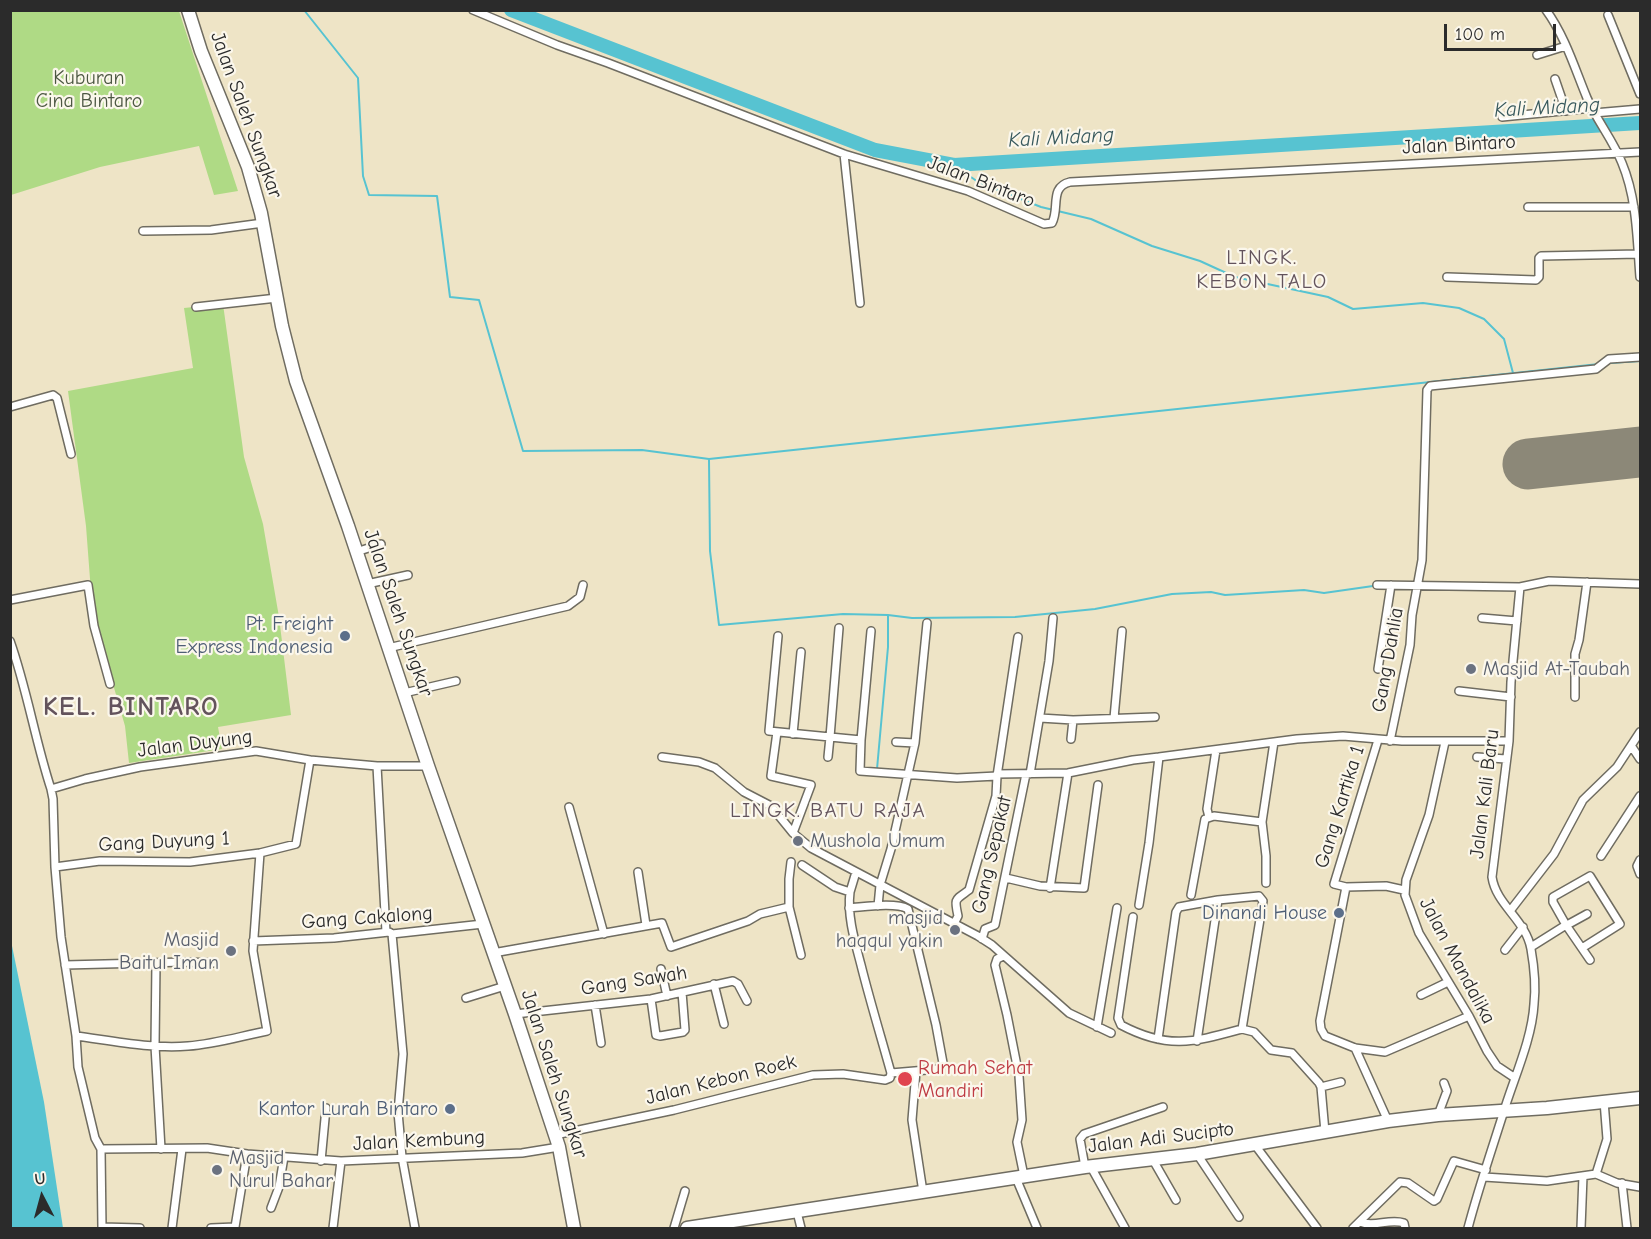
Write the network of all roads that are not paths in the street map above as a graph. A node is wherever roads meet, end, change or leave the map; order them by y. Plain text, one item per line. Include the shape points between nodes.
1 (188, 10) edge
2 (473, 10) edge
3 (1545, 10) edge
4 (1608, 15) dead end
5 (1566, 46) junction
6 (1537, 55) dead end
7 (1555, 79) dead end
8 (1641, 94) edge
9 (1641, 110) edge
10 (1566, 111) junction
11 (1594, 112) junction
12 (1502, 117) dead end
13 (1616, 150) junction
14 (1641, 152) edge
15 (844, 154) junction
16 (1528, 207) dead end
17 (1634, 207) junction
18 (263, 223) junction
19 (1639, 227) edge
20 (142, 231) dead end
21 (1639, 254) junction
22 (1448, 277) dead end
23 (1641, 277) edge
24 (277, 298) junction
25 (860, 303) dead end
26 (196, 307) dead end
27 (1641, 357) edge
28 (10, 407) edge
29 (71, 453) dead end
30 (381, 544) dead end
31 (356, 552) junction
32 (408, 576) dead end
33 (1587, 582) junction
34 (367, 584) junction
35 (1641, 584) edge
36 (583, 585) dead end
37 (1377, 585) dead end
38 (1391, 585) junction
39 (1417, 585) junction
40 (1520, 586) junction
41 (10, 600) edge
42 (1053, 618) dead end
43 (1482, 618) dead end
44 (1517, 621) junction
45 (927, 623) dead end
46 (838, 628) dead end
47 (870, 631) dead end
48 (1122, 631) dead end
49 (778, 636) dead end
50 (1018, 637) dead end
51 (10, 640) edge
52 (388, 648) junction
53 (801, 652) dead end
54 (1378, 669) dead end
55 (456, 681) dead end
56 (110, 684) dead end
57 (1459, 691) dead end
58 (404, 693) junction
59 (1511, 697) junction
60 (1575, 697) dead end
61 (1155, 717) dead end
62 (1040, 718) junction
63 (1114, 718) junction
64 (1073, 720) junction
65 (777, 732) junction
66 (1641, 732) edge
67 (793, 734) junction
68 (830, 737) junction
69 (1071, 739) dead end
70 (861, 740) junction
71 (1378, 740) junction
72 (1390, 741) junction
73 (1509, 741) junction
74 (896, 742) dead end
75 (1274, 742) junction
76 (1445, 742) junction
77 (915, 743) junction
78 (1632, 747) junction
79 (1216, 750) junction
80 (1477, 756) dead end
81 (662, 757) dead end
82 (828, 757) dead end
83 (1159, 757) junction
84 (1506, 759) junction
85 (1641, 759) edge
86 (310, 760) junction
87 (377, 766) junction
88 (428, 766) junction
89 (908, 773) junction
90 (1068, 773) junction
91 (1028, 774) junction
92 (997, 775) junction
93 (1098, 785) dead end
94 (51, 789) junction
95 (1641, 796) edge
96 (569, 807) dead end
97 (1209, 817) junction
98 (1262, 822) junction
99 (793, 833) junction
100 (260, 853) junction
101 (1601, 856) dead end
102 (1641, 860) edge
103 (791, 862) dead end
104 (802, 865) dead end
105 (55, 867) junction
106 (638, 872) dead end
107 (856, 872) junction
108 (1641, 874) edge
109 (1006, 878) junction
110 (1266, 883) dead end
111 (880, 885) junction
112 (1346, 887) junction
113 (1050, 888) junction
114 (1404, 890) junction
115 (850, 892) junction
116 (1191, 895) dead end
117 (1218, 900) junction
118 (1139, 905) dead end
119 (878, 906) junction
120 (789, 907) junction
121 (849, 908) junction
122 (1117, 908) dead end
123 (1510, 910) junction
124 (1587, 914) dead end
125 (1133, 917) dead end
126 (955, 922) junction
127 (483, 924) junction
128 (646, 925) junction
129 (1567, 925) junction
130 (1523, 927) junction
131 (389, 933) junction
132 (604, 934) junction
133 (982, 939) junction
134 (253, 941) junction
135 (1530, 947) junction
136 (1582, 948) junction
137 (1505, 950) dead end
138 (493, 953) junction
139 (801, 955) dead end
140 (1003, 956) junction
141 (1590, 960) dead end
142 (156, 963) junction
143 (213, 963) dead end
144 (65, 965) junction
145 (661, 969) dead end
146 (1448, 982) junction
147 (714, 984) junction
148 (505, 986) junction
149 (681, 992) junction
150 (1421, 995) dead end
151 (667, 996) junction
152 (466, 998) dead end
153 (651, 999) junction
154 (747, 1001) dead end
155 (596, 1005) junction
156 (515, 1014) junction
157 (1469, 1016) junction
158 (724, 1024) dead end
159 (1096, 1027) junction
160 (1242, 1029) junction
161 (1111, 1033) dead end
162 (76, 1036) junction
163 (1158, 1039) junction
164 (1197, 1041) junction
165 (601, 1043) dead end
166 (155, 1046) junction
167 (1355, 1048) junction
168 (916, 1071) junction
169 (891, 1073) junction
170 (1515, 1078) junction
171 (1341, 1082) dead end
172 (1444, 1083) dead end
173 (1321, 1087) junction
174 (1641, 1098) edge
175 (1604, 1101) junction
176 (1163, 1107) dead end
177 (326, 1108) dead end
178 (1503, 1112) junction
179 (1438, 1115) junction
180 (1388, 1121) junction
181 (1325, 1132) junction
182 (557, 1141) junction
183 (1255, 1145) junction
184 (101, 1149) junction
185 (161, 1149) junction
186 (182, 1149) junction
187 (247, 1154) junction
188 (1197, 1154) junction
189 (285, 1157) junction
190 (402, 1157) junction
191 (1153, 1160) junction
192 (321, 1161) junction
193 (341, 1161) junction
194 (1088, 1167) junction
195 (1485, 1174) junction
196 (1596, 1174) junction
197 (1583, 1176) junction
198 (1020, 1177) junction
199 (1622, 1183) junction
200 (1641, 1187) edge
201 (685, 1191) dead end
202 (923, 1192) junction
203 (1176, 1200) dead end
204 (271, 1208) dead end
205 (797, 1212) junction
206 (1239, 1217) dead end
207 (1359, 1222) junction
208 (102, 1228) edge
209 (140, 1228) edge
210 (172, 1228) edge
211 (211, 1228) edge
212 (333, 1228) edge
213 (415, 1228) edge
214 (574, 1228) edge
215 (674, 1228) edge
216 (687, 1228) edge
217 (801, 1228) edge
218 (1037, 1228) edge
219 (1125, 1228) edge
220 (1317, 1228) edge
221 (1353, 1228) edge
222 (1405, 1228) edge
223 (1468, 1228) edge
224 (1581, 1228) edge
225 (1627, 1228) edge

1 - 18 highway, Jalan Saleh Sungkar via 248,167
2 - 15 street, Jalan Bintaro
3 - 5 street
4 - 8 street
5 - 6 street
5 - 11 street
7 - 10 street
9 - 11 street
10 - 11 street
10 - 12 street
11 - 13 street
13 - 14 street
13 - 15 street, Jalan Bintaro via 1075,181 1059,188 1052,223 1044,224 968,191
13 - 17 street
15 - 25 street
16 - 17 street
17 - 19 street
18 - 20 street via 211,230
18 - 24 highway, Jalan Saleh Sungkar
19 - 21 street
21 - 22 street via 1541,256 1536,280
21 - 23 street
24 - 26 street
24 - 31 highway, Jalan Saleh Sungkar via 296,381
27 - 39 street, Gang Dahlia via 1609,359 1596,369 1429,387 1422,560
28 - 29 street via 49,395 57,398
30 - 31 street
31 - 34 highway, Jalan Saleh Sungkar
32 - 34 street
33 - 35 street
33 - 40 street via 1549,581
33 - 60 street via 1575,654
34 - 52 highway, Jalan Saleh Sungkar
36 - 52 street via 580,597 568,606
37 - 38 street
38 - 39 street
38 - 54 street
39 - 40 street
39 - 72 street, Gang Dahlia via 1410,645
40 - 44 street, Jalan Kali Baru
41 - 56 street via 88,585 94,626
42 - 62 street, Gang Sepakat
43 - 44 street
44 - 59 street, Jalan Kali Baru
45 - 77 street
46 - 68 street
47 - 70 street
48 - 63 street
49 - 65 street via 769,728
50 - 92 street
51 - 94 street
52 - 58 highway, Jalan Saleh Sungkar
53 - 67 street
55 - 58 street
57 - 59 street
58 - 88 highway, Jalan Saleh Sungkar
59 - 73 street, Jalan Kali Baru
61 - 63 street
62 - 64 street
62 - 91 street, Gang Sepakat
63 - 64 street
64 - 69 street
65 - 67 street
65 - 99 street via 771,776 811,785
66 - 78 street
67 - 68 street
68 - 70 street
68 - 82 street
70 - 89 street via 860,771
71 - 72 street
71 - 75 street via 1343,736
71 - 112 street, Gang Kartika 1 via 1334,885
72 - 76 street
73 - 76 street
73 - 84 street, Jalan Kali Baru
74 - 77 street
75 - 79 street
75 - 98 street
76 - 114 street, Jalan Mandalika via 1429,815
77 - 89 street
78 - 85 street
78 - 123 street via 1583,800 1554,854
79 - 83 street
79 - 97 street via 1206,809
80 - 84 street
81 - 99 street via 715,768 744,792 771,806
83 - 90 street
83 - 118 street
84 - 123 street, Jalan Kali Baru via 1492,877 1497,893
86 - 87 street, Jalan Duyung
86 - 94 street, Jalan Duyung via 256,751 140,767
86 - 100 street, Gang Duyung 1 via 296,844
87 - 88 street, Jalan Duyung
87 - 131 street
88 - 127 highway, Jalan Saleh Sungkar
89 - 92 street via 957,778
89 - 111 street
90 - 91 street
90 - 113 street
91 - 92 street
91 - 109 street, Gang Sepakat
92 - 126 street via 996,796 969,890 955,904
93 - 113 street via 1086,886
94 - 105 street
95 - 101 street
96 - 132 street
97 - 98 street
97 - 116 street via 1204,822
98 - 110 street
99 - 107 street via 811,848
100 - 105 street, Gang Duyung 1 via 190,862 100,861
100 - 134 street
102 - 108 street via 1637,866
103 - 120 street
104 - 115 street
105 - 144 street
106 - 128 street
107 - 111 street
107 - 115 street
109 - 113 street
109 - 133 street, Gang Sepakat via 995,925 986,928
111 - 119 street
111 - 126 street
112 - 114 street via 1386,886
112 - 167 street via 1320,1021 1325,1036
114 - 146 street, Jalan Mandalika via 1419,933
115 - 121 street
117 - 160 street via 1259,897 1263,902
117 - 163 street via 1179,907 1176,912
117 - 164 street
119 - 121 street
119 - 168 street via 908,909 936,1025 942,1067
120 - 128 street via 671,947 664,924
120 - 139 street
121 - 169 street
122 - 159 street
123 - 130 street, Jalan Kali Baru
124 - 129 street
125 - 163 street via 1119,1022
126 - 133 street
127 - 131 street, Gang Cakalong
127 - 138 highway, Jalan Saleh Sungkar
128 - 132 street
129 - 135 street
129 - 136 street
129 - 136 street via 1553,897 1590,876 1620,924
130 - 135 street, Jalan Kali Baru
130 - 137 street
131 - 134 street, Gang Cakalong
131 - 190 street via 403,1054 398,1112
132 - 138 street
133 - 140 street
134 - 166 street via 267,1031 190,1046
135 - 170 street, Jalan Kali Baru via 1534,1004
136 - 141 street
138 - 148 highway, Jalan Saleh Sungkar
140 - 159 street via 1069,1013
140 - 198 street via 995,965 1019,1076
142 - 143 street
142 - 144 street
142 - 166 street
144 - 162 street
145 - 151 street
146 - 150 street
146 - 157 street, Jalan Mandalika
147 - 149 street, Gang Sawah
147 - 154 street, Gang Sawah via 736,981
147 - 158 street
148 - 152 street
148 - 156 highway, Jalan Saleh Sungkar
149 - 151 street, Gang Sawah
149 - 153 street via 683,1032 656,1035
151 - 153 street, Gang Sawah
153 - 155 street, Gang Sawah
155 - 156 street, Gang Sawah
155 - 165 street
156 - 182 highway, Jalan Saleh Sungkar
157 - 167 street via 1391,1051
157 - 170 street, Jalan Mandalika via 1497,1066
159 - 161 street
160 - 164 street
160 - 173 street via 1254,1032 1271,1050 1292,1053
162 - 166 street
162 - 184 street via 78,1067
163 - 164 street
166 - 185 street
167 - 180 street
168 - 169 street
168 - 202 street via 912,1119
169 - 182 street, Jalan Kebon Roek via 886,1080 843,1074 813,1075
170 - 178 street, Jalan Kali Baru
171 - 173 street
172 - 179 street via 1447,1091
173 - 181 street
174 - 175 highway, Jalan Adi Sucipto
175 - 178 highway, Jalan Adi Sucipto
175 - 196 street via 1607,1139
176 - 194 street via 1084,1134 1080,1139
177 - 192 street
178 - 179 highway, Jalan Adi Sucipto
178 - 195 street, Jalan Kali Baru
179 - 180 highway, Jalan Adi Sucipto
180 - 181 highway, Jalan Adi Sucipto
181 - 183 highway, Jalan Adi Sucipto
182 - 190 street, Jalan Kembung via 522,1153
182 - 214 highway, Jalan Saleh Sungkar
183 - 188 highway, Jalan Adi Sucipto
183 - 220 street
184 - 185 street, Jalan Kembung
184 - 208 street
185 - 186 street, Jalan Kembung
186 - 187 street, Jalan Kembung
186 - 210 street
187 - 189 street, Jalan Kembung
187 - 211 street via 235,1227
188 - 191 highway, Jalan Adi Sucipto
188 - 206 street
189 - 192 street, Jalan Kembung
189 - 204 street
190 - 193 street, Jalan Kembung
190 - 213 street
191 - 194 highway, Jalan Adi Sucipto
191 - 203 street
192 - 193 street, Jalan Kembung
193 - 212 street
194 - 198 highway, Jalan Adi Sucipto
194 - 219 street
195 - 197 street via 1547,1181
195 - 207 street via 1454,1161 1434,1201 1400,1182
195 - 223 street, Jalan Kali Baru
196 - 197 street
196 - 199 street
197 - 224 street
198 - 202 highway, Jalan Adi Sucipto
198 - 218 street
199 - 200 street
199 - 225 street
201 - 215 street
202 - 205 highway, Jalan Adi Sucipto
205 - 216 highway, Jalan Adi Sucipto
205 - 217 street
207 - 221 street
207 - 222 street via 1395,1220 1404,1223
208 - 209 street

